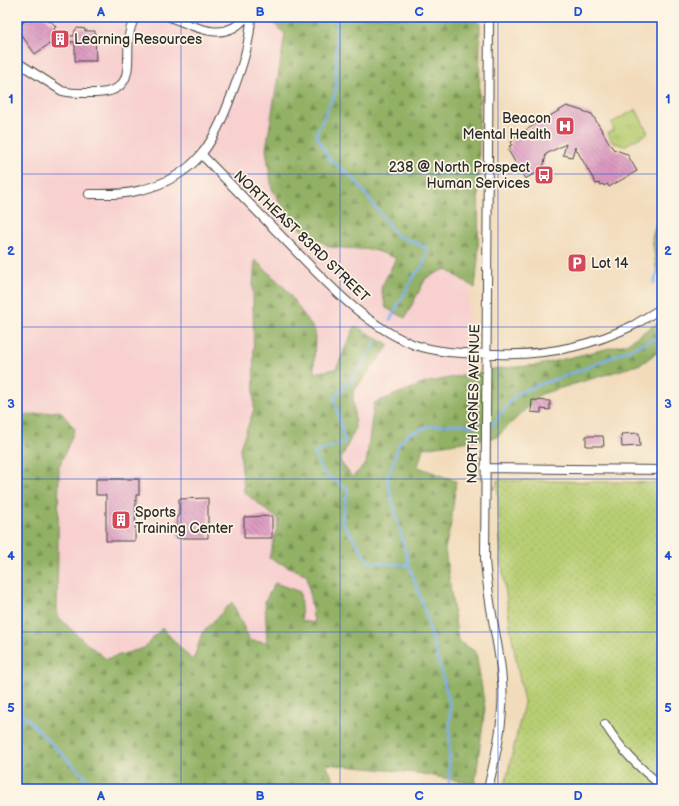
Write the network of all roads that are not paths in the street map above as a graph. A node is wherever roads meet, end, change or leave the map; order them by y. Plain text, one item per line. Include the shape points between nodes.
1 (136, 17) edge
2 (170, 17) edge
3 (246, 17) edge
4 (250, 17) edge
5 (489, 17) edge
6 (17, 62) edge
7 (202, 155) junction
8 (89, 194) dead end
9 (662, 308) edge
10 (486, 353) junction
11 (485, 468) junction
12 (662, 470) edge
13 (605, 724) dead end
14 (662, 786) edge
15 (488, 789) edge

1 - 6 street via 129,32 126,79 113,91 62,91
2 - 3 street via 214,32 224,32 233,28
4 - 7 street via 241,71 218,130
5 - 10 street, NORTH AGNES AVENUE
7 - 8 street via 175,176 147,188 121,194
7 - 10 street, NORTHEAST 83RD STREET via 312,268 377,325 398,338 437,351
9 - 10 street, NORTHEAST 83RD STREET via 634,325 591,343 550,352
10 - 11 street, NORTH AGNES AVENUE
11 - 12 street
11 - 15 street, NORTH AGNES AVENUE via 485,560 501,673 502,707
13 - 14 street via 632,760

